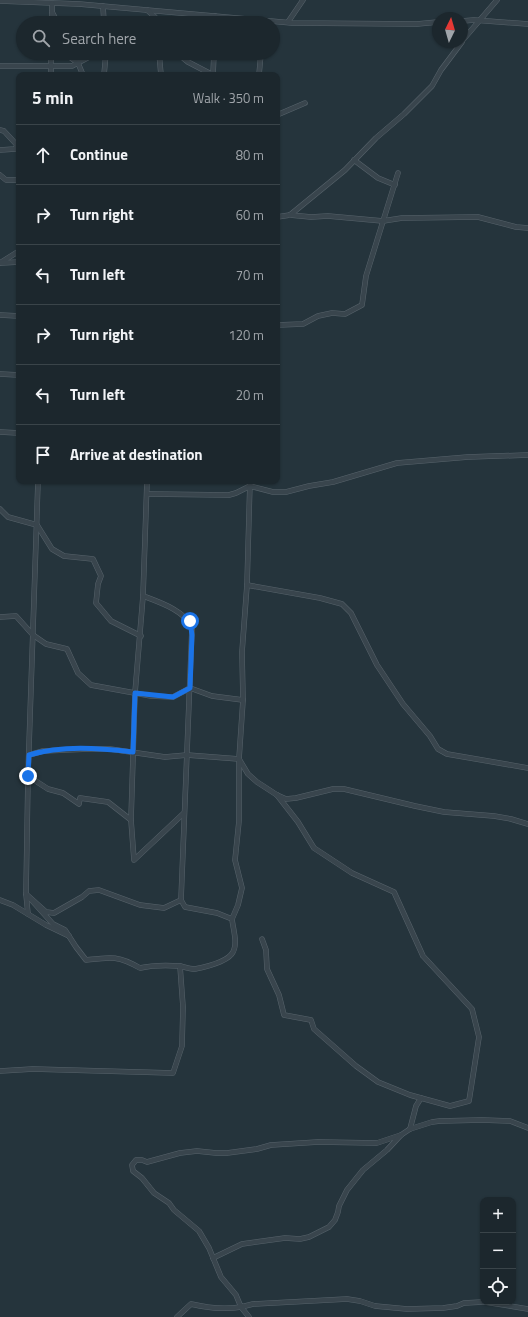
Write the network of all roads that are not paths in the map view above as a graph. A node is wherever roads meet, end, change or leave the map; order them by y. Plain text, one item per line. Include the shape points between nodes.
1 (303, 0) edge
2 (497, 0) edge
3 (0, 1) edge
4 (52, 3) junction
5 (103, 6) junction
6 (147, 10) junction
7 (52, 12) junction
8 (52, 16) edge
9 (54, 16) edge
10 (104, 16) edge
11 (154, 16) edge
12 (215, 16) edge
13 (481, 20) junction
14 (468, 21) edge
15 (280, 22) edge
16 (288, 22) junction
17 (432, 23) edge
18 (528, 24) edge
19 (468, 35) edge
20 (458, 48) edge
21 (51, 60) edge
22 (74, 60) edge
23 (84, 60) edge
24 (105, 60) edge
25 (160, 60) edge
26 (186, 60) edge
27 (214, 60) edge
28 (260, 60) edge
29 (78, 63) junction
30 (0, 66) edge
31 (51, 67) junction
32 (51, 72) edge
33 (82, 72) edge
34 (104, 72) edge
35 (161, 72) edge
36 (207, 72) edge
37 (213, 72) edge
38 (259, 72) edge
39 (305, 103) dead end
40 (280, 114) edge
41 (0, 130) edge
42 (16, 144) edge
43 (16, 148) edge
44 (0, 150) edge
45 (354, 160) junction
46 (398, 172) dead end
47 (0, 174) edge
48 (16, 180) edge
49 (395, 185) junction
50 (290, 215) junction
51 (280, 217) edge
52 (383, 221) junction
53 (528, 228) edge
54 (16, 253) edge
55 (16, 262) edge
56 (0, 263) edge
57 (0, 315) edge
58 (16, 316) edge
59 (280, 325) edge
60 (0, 374) edge
61 (16, 375) edge
62 (0, 432) edge
63 (16, 433) edge
64 (528, 455) edge
65 (38, 484) edge
66 (148, 484) edge
67 (249, 484) edge
68 (250, 484) edge
69 (253, 484) edge
70 (148, 494) junction
71 (0, 509) edge
72 (37, 525) junction
73 (247, 585) junction
74 (144, 596) junction
75 (0, 617) edge
76 (33, 635) junction
77 (141, 636) junction
78 (190, 688) junction
79 (135, 693) junction
80 (243, 700) junction
81 (133, 752) junction
82 (187, 754) junction
83 (29, 755) junction
84 (239, 759) junction
85 (528, 768) edge
86 (28, 776) junction
87 (277, 795) junction
88 (184, 813) junction
89 (131, 820) junction
90 (528, 824) edge
91 (26, 894) junction
92 (0, 900) edge
93 (181, 900) junction
94 (28, 914) junction
95 (232, 919) junction
96 (69, 936) junction
97 (262, 938) dead end
98 (180, 966) junction
99 (0, 1071) edge
100 (421, 1098) junction
101 (528, 1128) edge
102 (410, 1129) junction
103 (401, 1135) junction
104 (213, 1258) junction
105 (480, 1302) edge
106 (503, 1305) edge
107 (241, 1307) junction
108 (528, 1309) edge
109 (178, 1317) edge
110 (249, 1317) edge

1 - 16 street
2 - 13 street
3 - 4 street
4 - 5 street
4 - 7 street
5 - 6 street
5 - 10 street
6 - 11 street
6 - 12 street
7 - 8 street
7 - 9 street
13 - 14 street
13 - 18 street
13 - 19 street
15 - 16 street
16 - 17 street
20 - 45 street via 432,86
21 - 31 street
22 - 29 street
23 - 29 street
24 - 34 street
25 - 35 street
26 - 36 street
27 - 37 street
28 - 38 street
29 - 31 street via 72,66
29 - 33 street
30 - 31 street
31 - 32 street
39 - 40 street
41 - 42 street
43 - 44 street
45 - 49 street via 378,178
45 - 50 street
46 - 49 street
47 - 48 street via 6,180
49 - 52 street
50 - 51 street
50 - 52 street
52 - 53 street via 402,218 478,217
52 - 59 street via 366,276 362,304 344,314 332,313 318,316 303,324
54 - 56 street
55 - 56 street
57 - 58 street
60 - 61 street
62 - 63 street
64 - 69 street via 462,457 397,463 333,482 286,492 273,492
65 - 72 street
66 - 70 street
67 - 70 street via 229,495
68 - 73 street
70 - 74 street
71 - 72 street via 8,517
72 - 76 street
72 - 77 street via 52,548 64,556 93,559 101,576 96,604 111,621
73 - 80 street via 242,652
73 - 85 street via 342,604 352,613 377,665 438,749 447,754
74 - 77 street
74 - 78 street via 174,609 190,621
75 - 76 street via 16,616
76 - 79 street via 46,644 67,648 78,674 91,685
76 - 83 street
77 - 79 street
78 - 79 street via 173,697
78 - 80 street via 212,696
78 - 82 street
79 - 81 street
80 - 84 street
81 - 82 street via 165,757
81 - 83 street via 110,749 63,749
81 - 89 street
82 - 84 street
82 - 88 street
83 - 86 street
84 - 87 street via 248,774
84 - 95 street via 235,860 242,888
86 - 89 street via 79,804 80,798 108,802
86 - 91 street
87 - 90 street via 286,799 344,789 422,808 494,816
87 - 100 street via 286,804 314,848 352,873 394,892 423,956 472,1009 480,1037 469,1101 450,1106
88 - 89 street via 134,860
88 - 93 street
91 - 93 street via 46,912 54,913 89,891 99,890 140,905 164,908
91 - 94 street
91 - 96 street via 53,924 65,930
92 - 94 street
93 - 95 street via 185,907 217,913
94 - 96 street
95 - 98 street via 235,937 234,952 230,957 194,969
96 - 98 street via 86,960 114,957 140,968 154,965
97 - 100 street via 266,950 267,969 279,995 284,1015 311,1020 314,1028 378,1082
98 - 99 street via 182,1046 173,1073 40,1069
100 - 102 street via 416,1106
101 - 102 street via 510,1121 482,1120 436,1122
102 - 103 street
103 - 104 street via 363,1170 347,1190 335,1220 329,1227 304,1238 242,1244
103 - 104 street via 377,1143 318,1142 271,1145 227,1153 189,1152 147,1162 136,1160 132,1165 133,1171 154,1194 169,1203 199,1231
104 - 107 street via 220,1277 236,1295
105 - 107 street via 443,1308 407,1309 375,1306 347,1299 253,1304
106 - 108 street
107 - 109 street via 209,1308 191,1304
107 - 110 street

